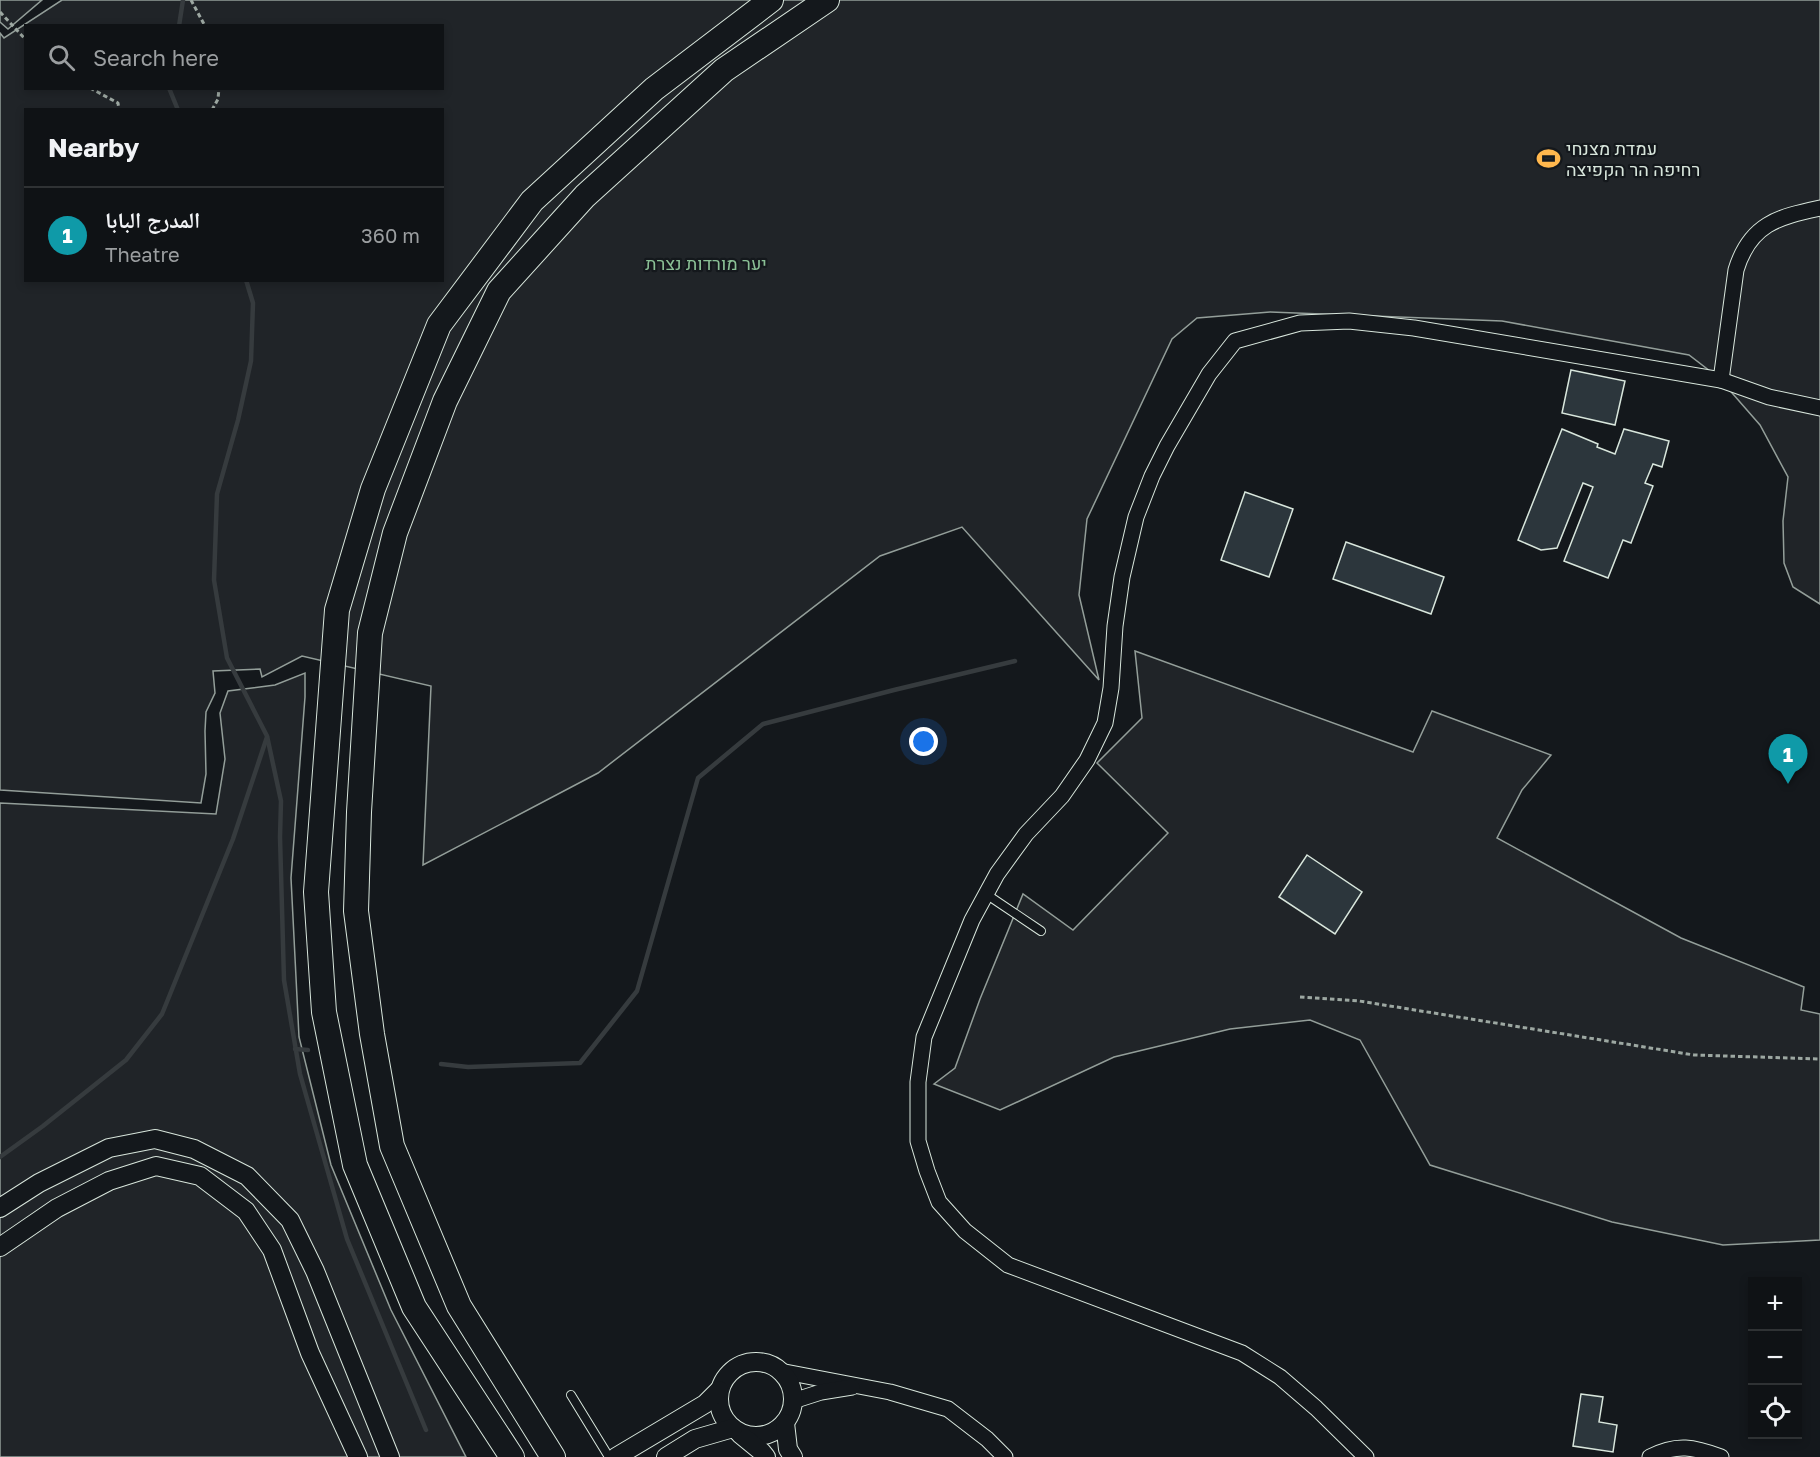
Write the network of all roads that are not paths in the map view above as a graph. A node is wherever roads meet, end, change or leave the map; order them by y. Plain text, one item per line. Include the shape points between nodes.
1 (771, 0) edge
2 (827, 0) edge
3 (1820, 207) edge
4 (1720, 380) junction
5 (1820, 408) edge
6 (986, 894) junction
7 (1041, 931) dead end
8 (0, 1208) edge
9 (0, 1247) edge
10 (780, 1371) junction
11 (861, 1385) junction
12 (720, 1390) junction
13 (571, 1395) dead end
14 (793, 1401) junction
15 (785, 1423) junction
16 (736, 1430) junction
17 (667, 1456) edge
18 (358, 1457) edge
19 (390, 1457) edge
20 (512, 1457) edge
21 (553, 1457) edge
22 (609, 1457) edge
23 (616, 1457) edge
24 (766, 1457) edge
25 (793, 1457) edge
26 (1005, 1457) edge
27 (1366, 1457) edge
28 (1650, 1457) edge
29 (1721, 1457) edge

1 - 20 highway via 654,89 532,201 439,325 373,489 337,610 316,892 324,1012 354,1165 414,1307
2 - 21 highway via 724,70 585,196 499,291 440,412 395,533 370,633 356,911 392,1146 459,1306
3 - 4 street via 1780,217 1755,234 1740,256
4 - 5 street via 1769,397
4 - 6 street via 1414,328 1349,321 1300,323 1236,341 1209,374 1167,446 1136,517 1122,577 1105,723 1087,760 1062,796 1026,834
6 - 7 lane
6 - 27 street via 924,1037 918,1082 918,1141 939,1202 965,1232 1008,1265 1242,1353 1280,1377
8 - 19 street via 39,1183 109,1148 155,1139 194,1149 246,1176 290,1220 315,1271
9 - 18 street via 57,1208 109,1181 156,1166 200,1176 246,1211 272,1250 310,1353
10 - 11 street
10 - 12 street via 769,1364 744,1364 733,1369
10 - 14 street via 792,1390
11 - 14 street
11 - 26 street via 948,1409
12 - 16 street via 722,1414
12 - 23 street via 705,1404
13 - 22 lane
14 - 15 street
15 - 16 street via 764,1436
15 - 25 street via 788,1449
16 - 17 street via 696,1439
16 - 24 street
28 - 29 street via 1679,1446

